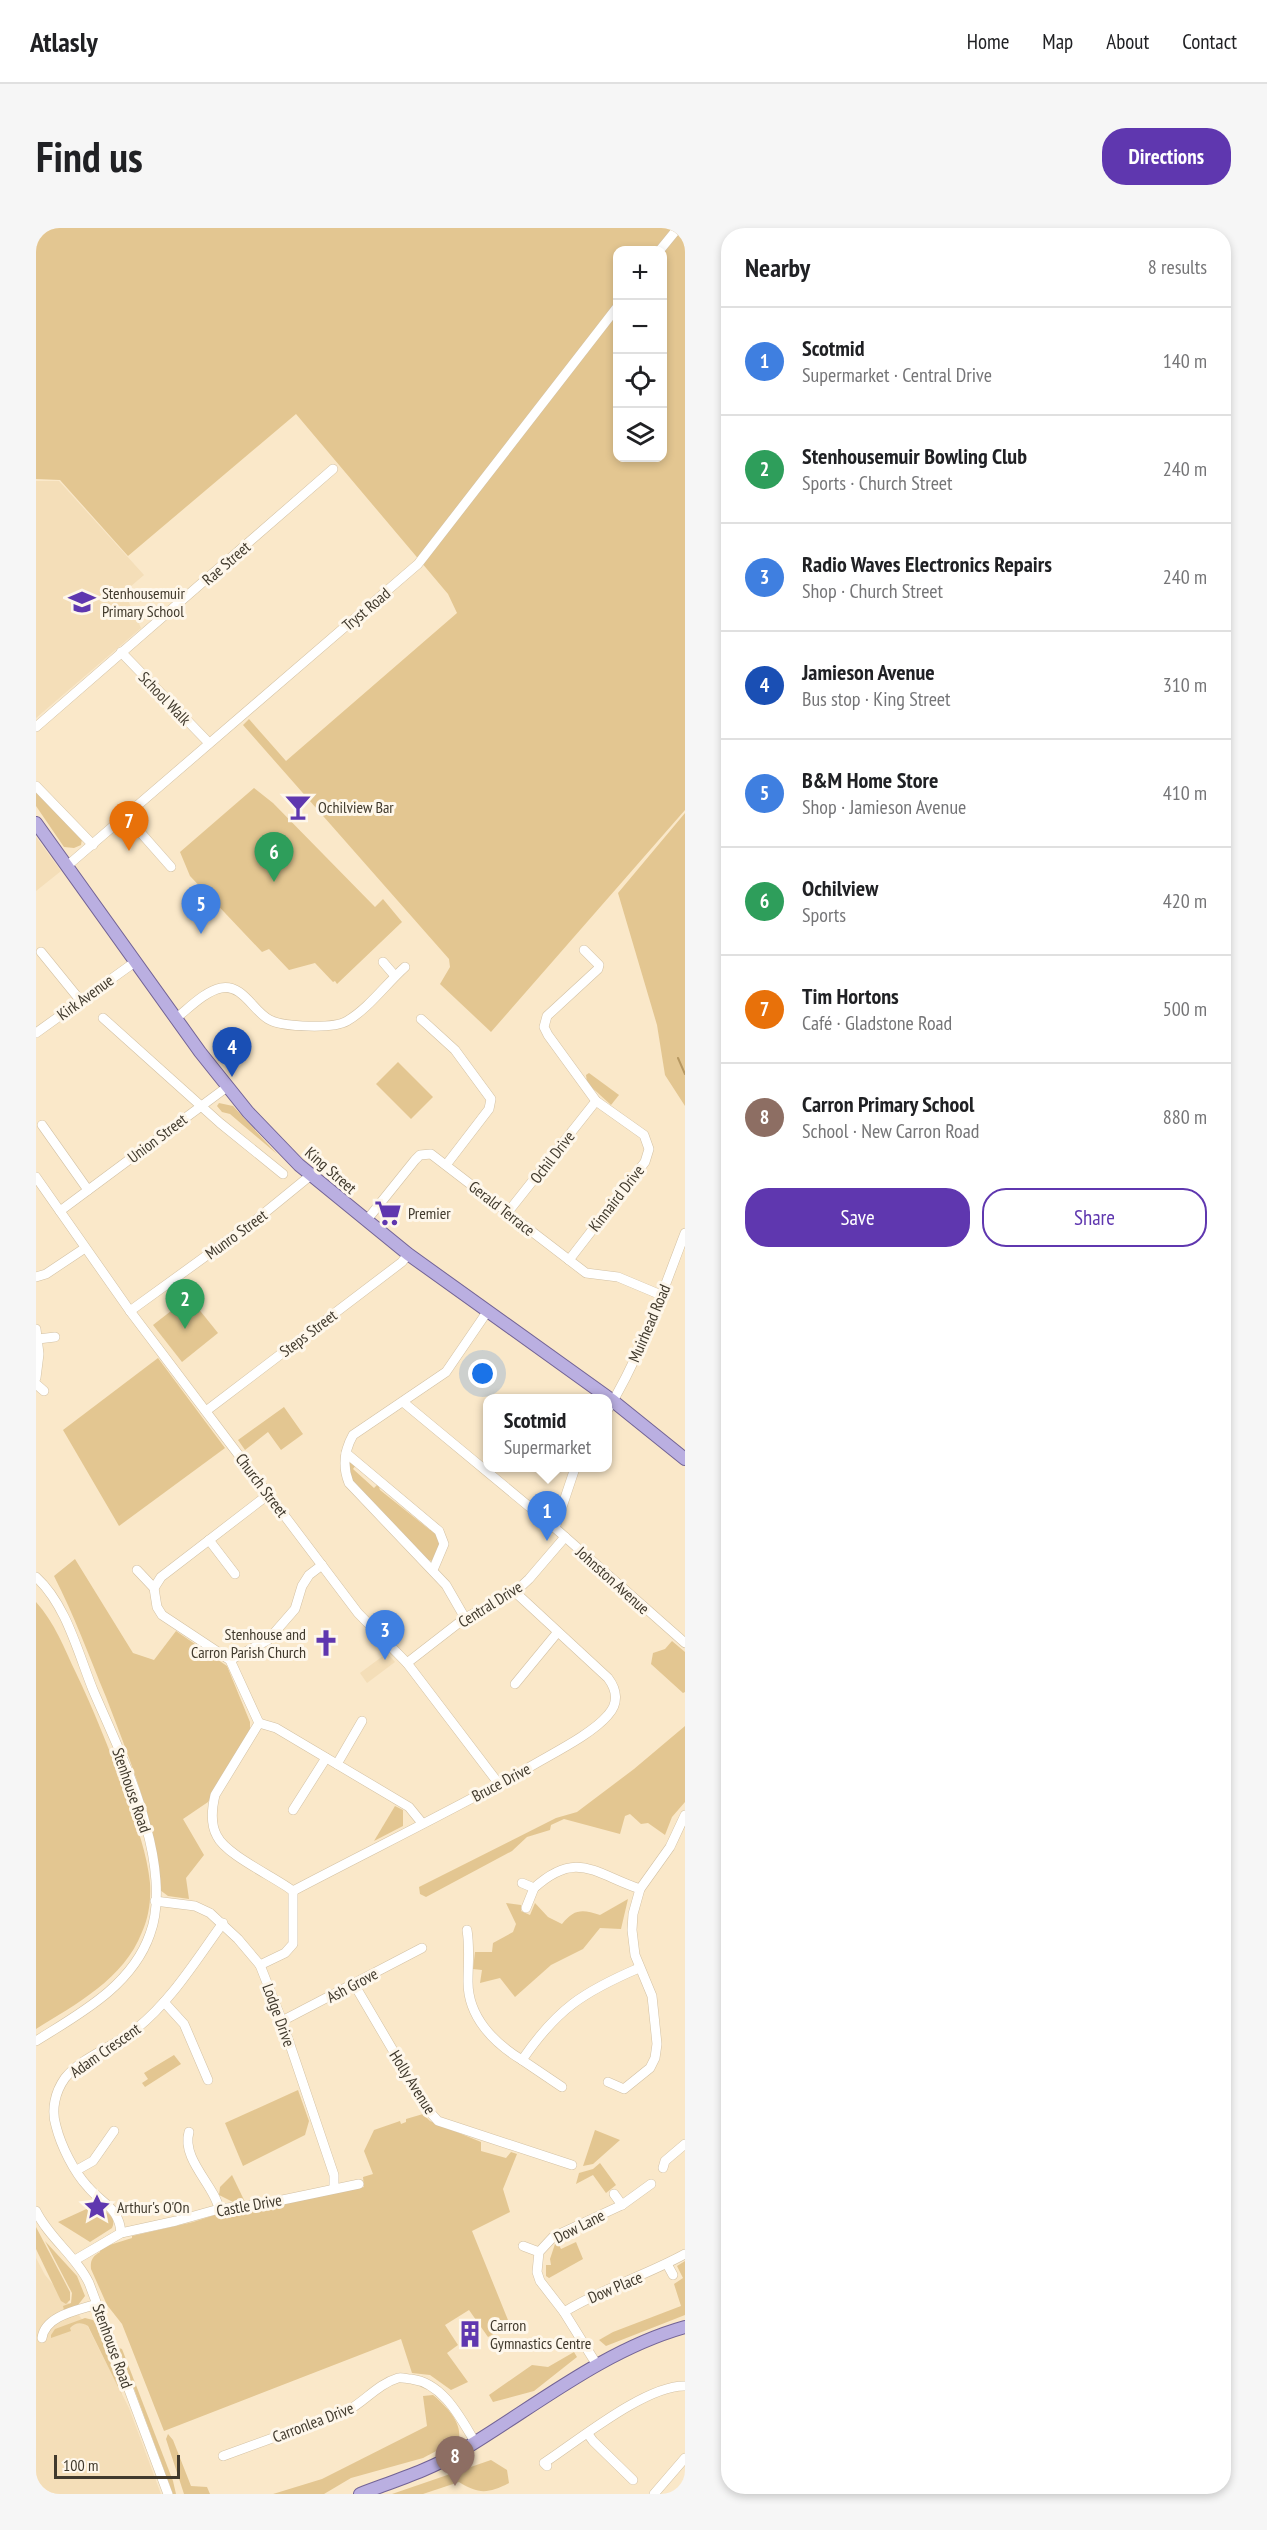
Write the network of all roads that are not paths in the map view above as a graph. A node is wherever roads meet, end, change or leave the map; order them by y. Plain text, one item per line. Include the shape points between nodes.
1 (678, 228) edge
2 (663, 246) edge
3 (613, 312) edge
4 (333, 469) dead end
5 (121, 652) junction
6 (36, 726) edge
7 (209, 743) junction
8 (36, 786) edge
9 (126, 816) junction
10 (36, 823) edge
11 (93, 845) junction
12 (67, 866) junction
13 (171, 867) dead end
14 (584, 950) dead end
15 (41, 952) dead end
16 (135, 962) junction
17 (383, 962) dead end
18 (405, 967) dead end
19 (395, 976) junction
20 (80, 1000) junction
21 (103, 1018) dead end
22 (421, 1018) dead end
23 (175, 1019) junction
24 (36, 1033) edge
25 (227, 1087) junction
26 (596, 1101) junction
27 (201, 1106) junction
28 (42, 1125) dead end
29 (446, 1165) junction
30 (283, 1174) dead end
31 (311, 1175) junction
32 (38, 1183) edge
33 (88, 1190) junction
34 (60, 1211) junction
35 (508, 1212) junction
36 (366, 1221) junction
37 (685, 1233) edge
38 (85, 1248) junction
39 (408, 1254) junction
40 (568, 1260) junction
41 (36, 1277) edge
42 (661, 1295) junction
43 (130, 1311) junction
44 (487, 1312) junction
45 (37, 1334) edge
46 (55, 1337) dead end
47 (36, 1378) edge
48 (36, 1384) edge
49 (44, 1392) dead end
50 (594, 1394) edge
51 (403, 1402) junction
52 (612, 1402) edge
53 (612, 1407) edge
54 (206, 1411) junction
55 (346, 1453) junction
56 (685, 1459) edge
57 (483, 1468) edge
58 (487, 1472) edge
59 (573, 1472) edge
60 (270, 1494) junction
61 (555, 1528) junction
62 (565, 1537) junction
63 (209, 1540) junction
64 (322, 1565) junction
65 (137, 1570) dead end
66 (433, 1570) junction
67 (235, 1574) dead end
68 (36, 1576) edge
69 (154, 1588) junction
70 (515, 1592) junction
71 (465, 1618) junction
72 (557, 1633) junction
73 (685, 1643) edge
74 (230, 1660) junction
75 (407, 1663) junction
76 (515, 1684) dead end
77 (362, 1721) dead end
78 (259, 1723) junction
79 (326, 1758) junction
80 (337, 1764) junction
81 (498, 1784) junction
82 (293, 1810) dead end
83 (685, 1815) edge
84 (422, 1823) junction
85 (522, 1883) dead end
86 (534, 1888) junction
87 (640, 1889) junction
88 (293, 1891) junction
89 (155, 1901) junction
90 (526, 1908) dead end
91 (223, 1923) junction
92 (467, 1930) dead end
93 (470, 1947) junction
94 (482, 1947) dead end
95 (422, 1948) dead end
96 (260, 1965) junction
97 (639, 1968) junction
98 (354, 1984) junction
99 (164, 2002) junction
100 (282, 2021) junction
101 (36, 2041) edge
102 (522, 2060) junction
103 (208, 2080) dead end
104 (608, 2082) dead end
105 (562, 2087) dead end
106 (624, 2089) junction
107 (626, 2100) dead end
108 (114, 2131) dead end
109 (189, 2132) dead end
110 (685, 2144) edge
111 (565, 2166) dead end
112 (663, 2168) dead end
113 (77, 2170) junction
114 (358, 2184) dead end
115 (651, 2184) dead end
116 (334, 2188) junction
117 (614, 2194) dead end
118 (622, 2205) junction
119 (219, 2209) junction
120 (36, 2211) edge
121 (121, 2233) junction
122 (523, 2246) dead end
123 (539, 2252) junction
124 (685, 2254) edge
125 (75, 2260) junction
126 (667, 2264) junction
127 (673, 2275) dead end
128 (97, 2304) junction
129 (564, 2312) junction
130 (36, 2320) edge
131 (48, 2323) junction
132 (685, 2327) edge
133 (42, 2338) dead end
134 (597, 2365) junction
135 (685, 2386) edge
136 (588, 2434) junction
137 (475, 2442) junction
138 (223, 2456) dead end
139 (685, 2458) edge
140 (547, 2466) dead end
141 (633, 2480) dead end
142 (168, 2494) edge
143 (360, 2494) edge
144 (654, 2494) edge

1 - 2 street
3 - 7 street, Tryst Road via 423,559
4 - 5 street, Rae Street
5 - 6 street, Rae Street
5 - 7 street, School Walk
7 - 9 street, Tryst Road
8 - 11 street
9 - 11 street, Tryst Road
9 - 13 street
10 - 12 main road, King Street
11 - 12 street, Tryst Road
12 - 16 main road, King Street
14 - 26 street, Kinnaird Drive via 599,965 598,969 548,1016 544,1026
15 - 20 street
16 - 20 street, Kirk Avenue
16 - 23 main road, King Street
17 - 19 street
18 - 19 street
19 - 23 street via 340,1024 272,1021 245,996 222,988
20 - 24 street, Kirk Avenue
21 - 27 street
22 - 29 street via 455,1050 490,1099 489,1110
23 - 25 main road, King Street
25 - 27 street, Union Street
25 - 31 main road, King Street
26 - 35 street, Ochil Drive
26 - 40 street, Kinnaird Drive via 644,1136 648,1156
27 - 30 street
27 - 33 street, Union Street
28 - 33 street
29 - 35 street, Gerald Terrace
29 - 36 street, Gerald Terrace via 431,1154 420,1155
31 - 36 main road, King Street
31 - 43 street, Munro Street
32 - 34 street, Church Street
33 - 34 street, Union Street
34 - 38 street, Church Street
35 - 40 street, Gerald Terrace
36 - 39 main road, King Street
37 - 42 street, Muirhead Road
38 - 41 street via 46,1275
38 - 43 street, Church Street
39 - 44 main road, King Street
39 - 54 street, Steps Street
40 - 42 street, Gerald Terrace via 589,1275 618,1277
42 - 52 street, Muirhead Road
43 - 54 street, Church Street
44 - 50 main road, King Street
44 - 51 street via 446,1372
45 - 46 street
45 - 47 street
48 - 49 street
51 - 55 street via 353,1435
51 - 57 street, Johnston Avenue
53 - 56 main road, King Street
54 - 60 street, Church Street
55 - 66 street via 344,1467 349,1483
55 - 66 street via 439,1531 444,1544
58 - 61 street, Johnston Avenue
59 - 61 street
60 - 63 street
60 - 64 street, Church Street
61 - 62 street, Johnston Avenue
62 - 70 street, Central Drive
62 - 73 street, Johnston Avenue
63 - 67 street
63 - 69 street
64 - 74 street via 309,1575 295,1609 268,1640
64 - 75 street, Church Street via 363,1618
65 - 69 street
66 - 71 street via 454,1595
68 - 89 street, Stenhouse Road via 62,1615 123,1761 146,1825
69 - 74 street via 162,1615
70 - 71 street, Central Drive
70 - 72 street, Bruce Drive
71 - 75 street, Central Drive
72 - 76 street
72 - 81 street, Bruce Drive via 608,1678 615,1692 615,1704 607,1716 575,1740
74 - 78 street
75 - 81 street, Church Street
77 - 80 street
78 - 79 street via 276,1728
78 - 88 street via 216,1795 213,1822 217,1837 227,1848
79 - 80 street
79 - 82 street
80 - 84 street via 409,1807
81 - 84 street, Bruce Drive
83 - 87 street via 670,1847
84 - 88 street, Bruce Drive
85 - 86 street
86 - 87 street via 547,1876 573,1867 596,1870
86 - 90 street
87 - 97 street via 632,1930
88 - 96 street via 293,1944 285,1953
89 - 91 street, Lodge Drive via 195,1906
89 - 101 street, Stenhouse Road via 147,1942 125,1976 93,2005
91 - 96 street, Lodge Drive
91 - 99 street, Adam Crescent
92 - 93 street
93 - 94 street
93 - 102 street via 471,2003 483,2026
95 - 98 street, Ash Grove
96 - 100 street, Lodge Drive
97 - 102 street via 599,1986 559,2014
97 - 106 street via 652,1996 657,2044 650,2068
98 - 100 street, Ash Grove
98 - 111 street, Holly Avenue via 438,2121
99 - 103 street via 184,2025
99 - 113 street, Adam Crescent via 134,2031 72,2071 59,2087 56,2127
100 - 116 street, Lodge Drive via 334,2175
102 - 105 street
104 - 106 street
106 - 107 street
108 - 113 street via 93,2161
109 - 119 street via 186,2141
110 - 112 street via 665,2161
113 - 121 street, Adam Crescent via 88,2188 118,2216
114 - 116 street, Castle Drive
115 - 118 street, Dow Lane
116 - 119 street, Castle Drive
117 - 118 street, Dow Lane
118 - 123 street, Dow Lane via 553,2237
119 - 121 street, Castle Drive
120 - 125 street, Stenhouse Road
121 - 125 street, Castle Drive
122 - 123 street, Dow Lane
123 - 129 street, Dow Lane via 540,2281
124 - 126 street, Dow Place
125 - 128 street, Stenhouse Road
126 - 127 street
126 - 129 street, Dow Place via 601,2291
128 - 131 street
128 - 142 street, Stenhouse Road
129 - 134 street, Dow Lane
130 - 131 street
131 - 133 street
132 - 134 main road
134 - 137 main road
135 - 136 street via 649,2394
136 - 140 street via 544,2463
136 - 141 street
137 - 138 street, Carronlea Drive via 438,2390 421,2380 399,2378 347,2411
137 - 143 main road via 429,2467
139 - 144 street

